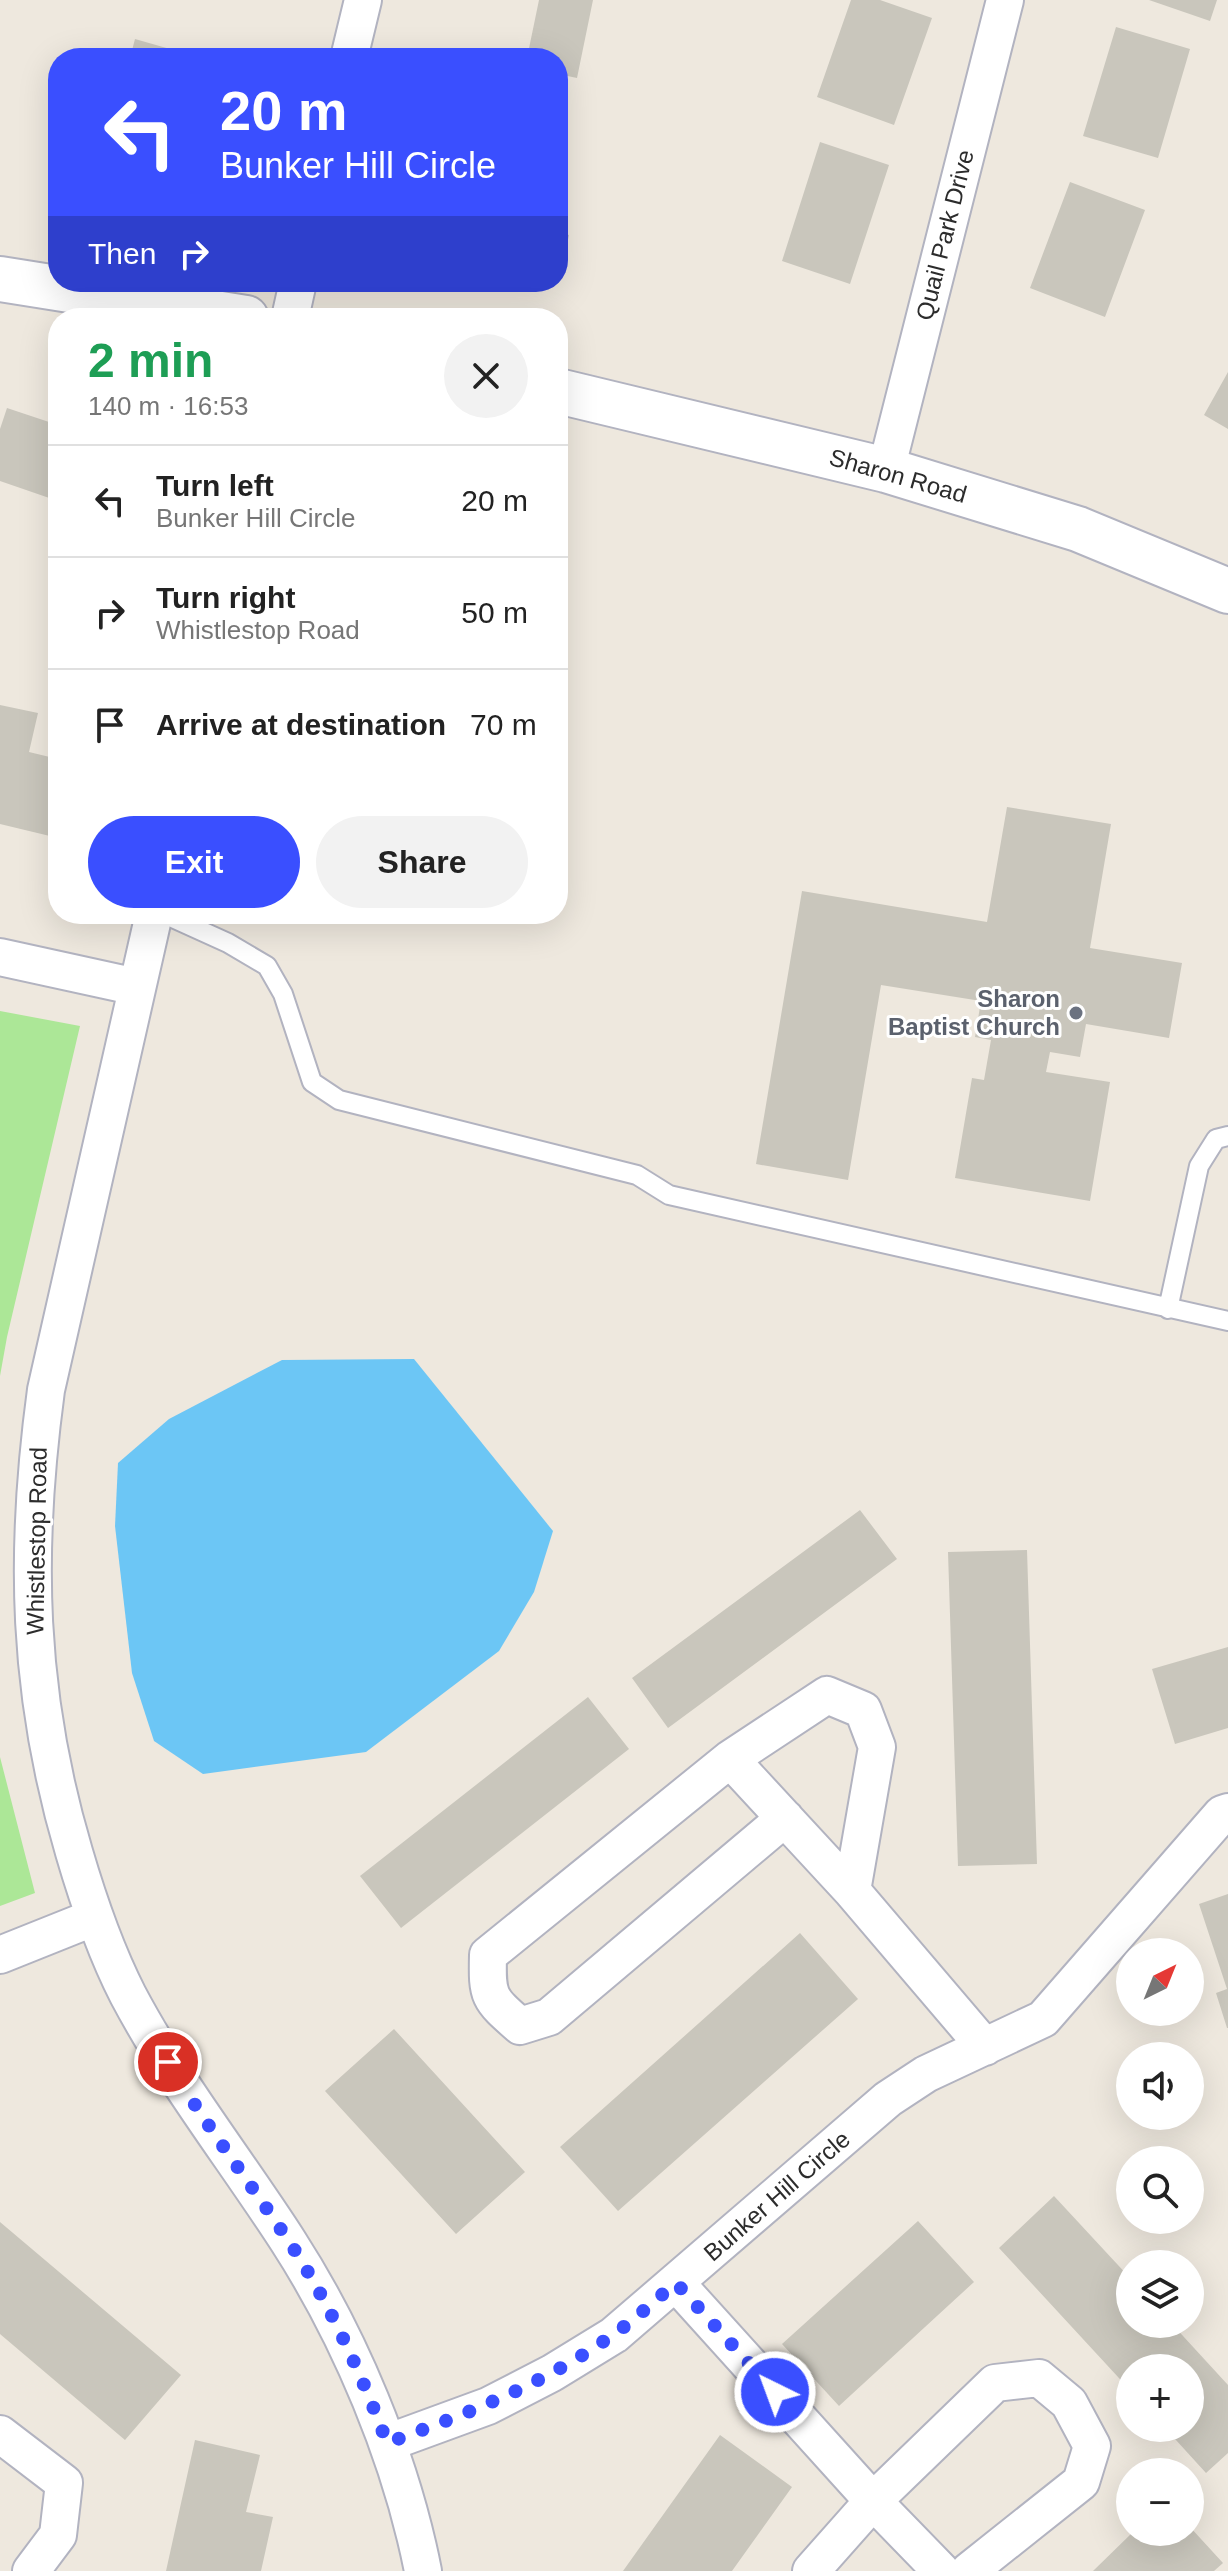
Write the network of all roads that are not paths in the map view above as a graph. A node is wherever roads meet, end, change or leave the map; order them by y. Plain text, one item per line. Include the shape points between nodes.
1 (363, 0) edge
2 (1005, 0) edge
3 (351, 48) edge
4 (0, 279) edge
5 (48, 287) edge
6 (82, 292) edge
7 (183, 308) edge
8 (568, 393) edge
9 (886, 470) junction
10 (1228, 591) edge
11 (152, 924) edge
12 (186, 924) edge
13 (0, 957) edge
14 (137, 987) junction
15 (1228, 1136) edge
16 (1168, 1309) junction
17 (1228, 1321) edge
18 (730, 1759) junction
19 (1228, 1812) edge
20 (785, 1818) junction
21 (852, 1891) junction
22 (95, 1917) junction
23 (0, 1955) edge
24 (985, 2047) junction
25 (676, 2283) junction
26 (0, 2434) edge
27 (387, 2443) junction
28 (873, 2501) junction
29 (31, 2571) edge
30 (423, 2571) edge
31 (811, 2571) edge
32 (941, 2571) edge
33 (969, 2571) edge

1 - 3 street
2 - 9 street, Quail Park Drive
4 - 5 main road
6 - 7 main road
8 - 9 main road, Sharon Road
9 - 10 main road, Sharon Road via 1078,529
11 - 14 street, Whistlestop Road
12 - 16 lane via 267,966 283,994 312,1082 339,1100 637,1175 669,1195
13 - 14 street
14 - 22 street, Whistlestop Road via 54,1343 32,1517 33,1626 44,1728 61,1807
15 - 16 lane via 1216,1139 1199,1166
16 - 17 lane
18 - 20 street
18 - 20 street via 488,1955 488,1988 498,2007 520,2026 549,2017
18 - 21 street via 827,1695 863,1710 877,1747
19 - 24 street, Bunker Hill Circle via 1043,2019
20 - 21 street
21 - 24 street
22 - 23 street
22 - 27 street, Whistlestop Road via 128,1994 195,2108 327,2306
24 - 25 street, Bunker Hill Circle via 926,2074 888,2099
25 - 27 street, Bunker Hill Circle via 614,2335 552,2373 488,2406
25 - 28 street
26 - 29 street via 64,2483 58,2535
27 - 30 street, Whistlestop Road
28 - 31 street
28 - 32 street
28 - 33 street via 995,2383 1039,2378 1069,2403 1092,2446 1081,2482

